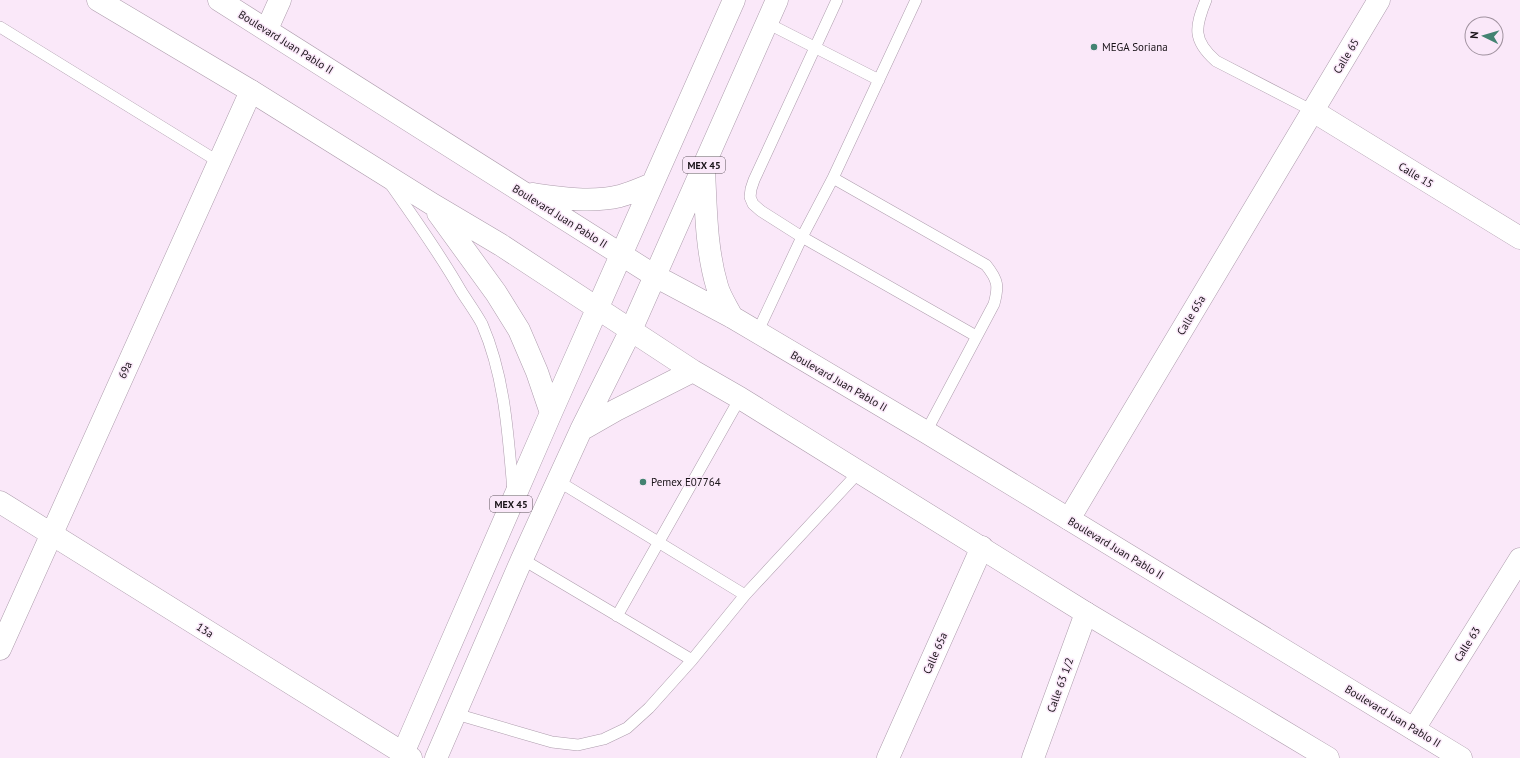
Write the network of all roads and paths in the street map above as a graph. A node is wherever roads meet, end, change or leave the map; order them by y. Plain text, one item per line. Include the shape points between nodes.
1 (98, 0) edge
2 (219, 0) edge
3 (280, 0) edge
4 (734, 0) edge
5 (777, 0) edge
6 (837, 0) edge
7 (916, 0) edge
8 (1206, 0) edge
9 (1379, 0) edge
10 (767, 23) junction
11 (0, 27) edge
12 (267, 30) junction
13 (815, 47) junction
14 (879, 80) junction
15 (251, 91) junction
16 (1313, 111) junction
17 (219, 162) junction
18 (704, 165) junction
19 (382, 173) junction
20 (833, 178) junction
21 (652, 184) junction
22 (523, 192) junction
23 (432, 204) junction
24 (802, 237) junction
25 (1520, 238) edge
26 (621, 254) junction
27 (655, 276) junction
28 (597, 309) junction
29 (732, 317) junction
30 (631, 330) junction
31 (757, 333) junction
32 (976, 336) junction
33 (694, 371) junction
34 (740, 398) junction
35 (551, 413) junction
36 (581, 430) junction
37 (926, 432) junction
38 (859, 472) junction
39 (558, 481) junction
40 (514, 498) junction
41 (0, 502) edge
42 (1068, 519) junction
43 (51, 533) junction
44 (659, 542) junction
45 (982, 548) junction
46 (522, 559) junction
47 (1520, 559) edge
48 (745, 595) junction
49 (1086, 613) junction
50 (617, 616) junction
51 (0, 649) edge
52 (692, 660) junction
53 (456, 714) junction
54 (1414, 729) junction
55 (405, 756) edge
56 (436, 758) edge
57 (888, 758) edge
58 (1033, 758) edge
59 (1328, 758) edge
60 (1461, 758) edge

1 - 15 main road
2 - 12 main road, Boulevard Juan Pablo II
3 - 12 main road
4 - 21 main road, MEX 45
5 - 10 main road, MEX 45
6 - 13 lane
7 - 14 lane
8 - 16 lane via 1198,31 1200,42 1206,52 1216,61
9 - 16 main road, Calle 65
10 - 13 lane
10 - 18 main road, MEX 45
11 - 17 lane
12 - 22 main road, Boulevard Juan Pablo II
13 - 14 lane
13 - 24 lane via 754,180 750,197 761,211
14 - 20 lane
15 - 17 main road, 69a
15 - 19 main road
16 - 25 main road, Calle 15
16 - 42 main road, Calle 65a
17 - 43 main road, 69a
18 - 27 main road, MEX 45
18 - 29 main road via 711,258 718,287
19 - 23 main road
19 - 40 lane via 432,243 481,324 502,390
20 - 24 lane
20 - 32 lane via 986,265 994,275 998,290 994,304
21 - 22 main road via 619,196 589,199
21 - 26 main road, MEX 45
22 - 26 main road, Boulevard Juan Pablo II
23 - 28 main road via 501,245
23 - 35 main road via 492,286 520,330
24 - 31 lane
24 - 32 lane
26 - 27 main road, Boulevard Juan Pablo II
26 - 28 main road, MEX 45
27 - 29 main road, Boulevard Juan Pablo II
27 - 30 main road, MEX 45
28 - 30 main road
28 - 35 main road, MEX 45
29 - 31 main road, Boulevard Juan Pablo II
30 - 33 main road
30 - 36 main road, MEX 45
31 - 37 main road, Boulevard Juan Pablo II
32 - 37 lane
33 - 34 main road
33 - 36 main road
34 - 38 main road
34 - 44 lane
35 - 40 main road, MEX 45
36 - 39 main road, MEX 45
37 - 42 main road, Boulevard Juan Pablo II
38 - 45 main road
38 - 48 lane
39 - 44 lane
39 - 46 main road, MEX 45
40 - 55 main road, MEX 45
41 - 43 main road, 13a
42 - 54 main road, Boulevard Juan Pablo II
43 - 51 main road, 69a
43 - 55 main road, 13a
44 - 48 lane
44 - 50 lane
45 - 49 main road
45 - 57 main road, Calle 65a
46 - 50 lane
46 - 53 main road, MEX 45
47 - 54 main road, Calle 63
48 - 52 lane
49 - 58 main road, Calle 63 1/2
49 - 59 main road
50 - 52 lane
52 - 53 lane via 649,708 627,728 604,739 578,744 552,742
53 - 56 main road, MEX 45
54 - 60 main road, Boulevard Juan Pablo II

